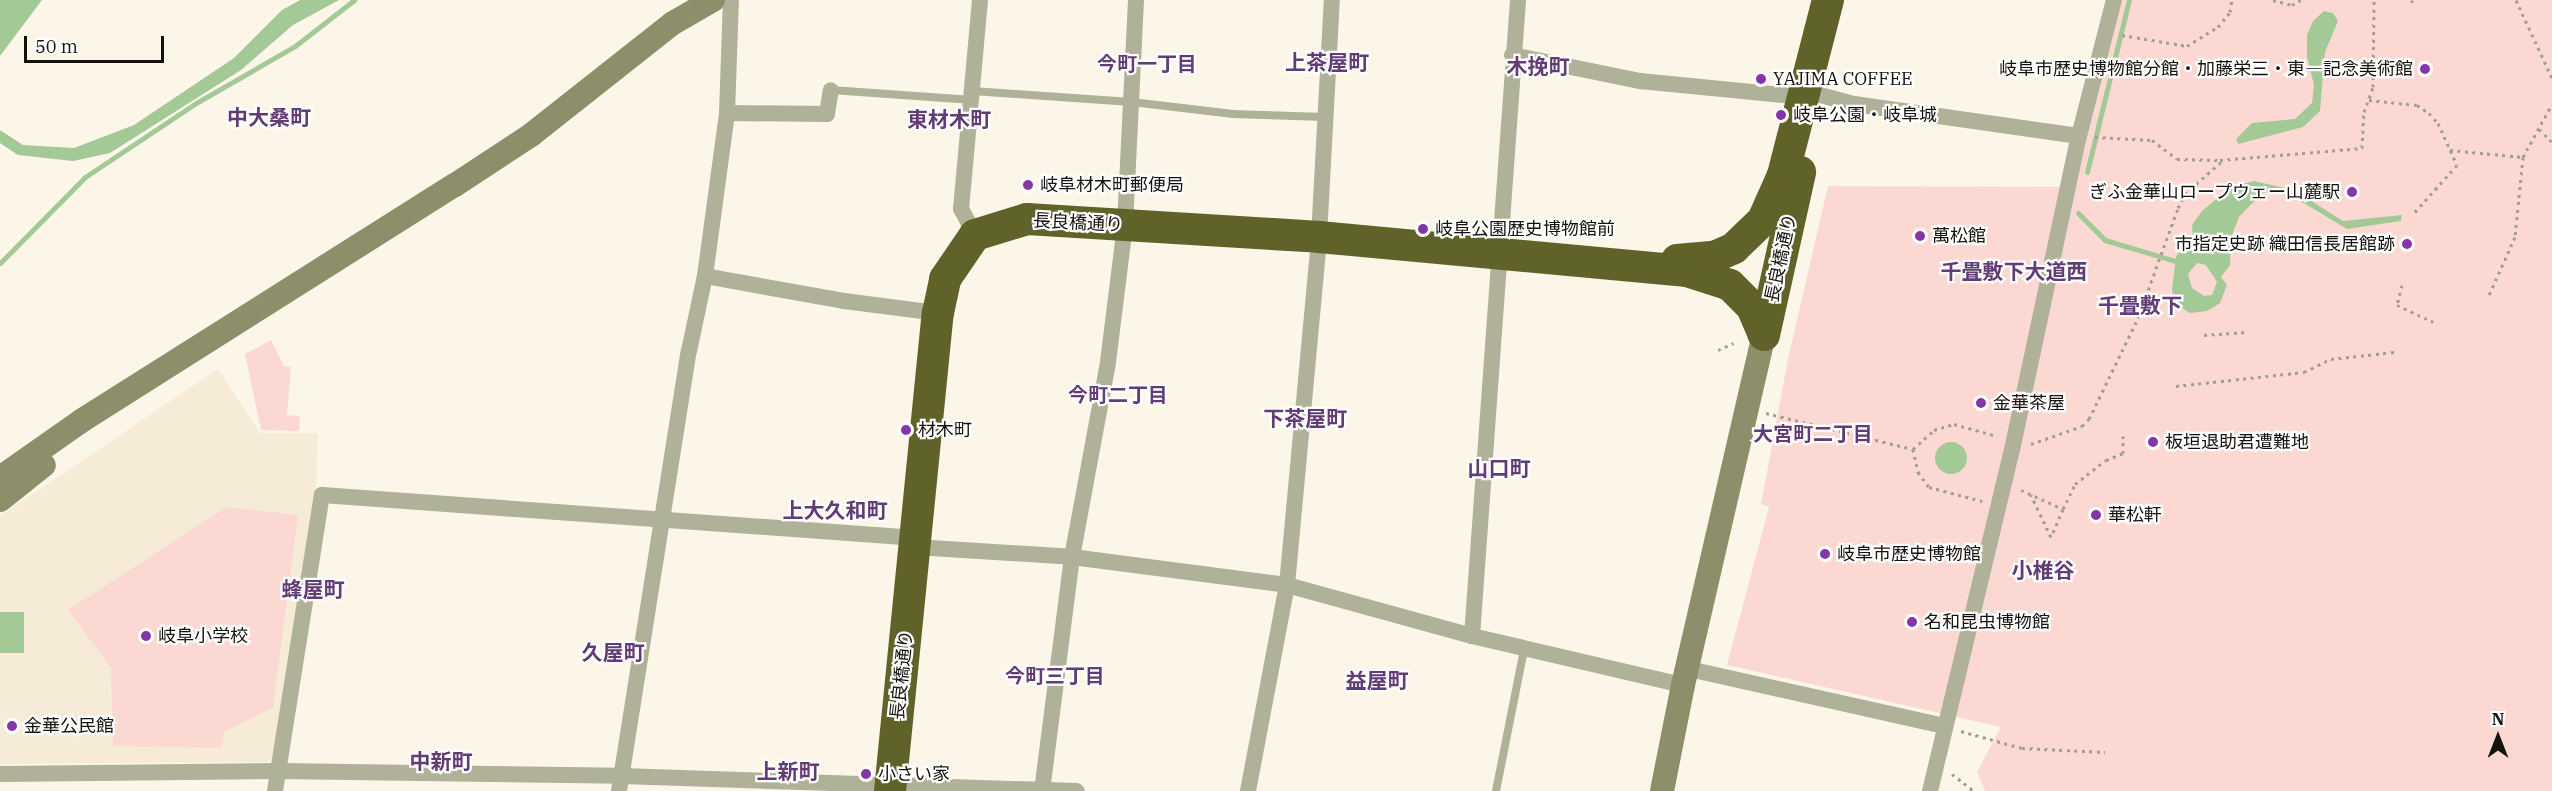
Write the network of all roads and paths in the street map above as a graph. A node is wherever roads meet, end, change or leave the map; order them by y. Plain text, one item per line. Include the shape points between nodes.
1 (713, 0) edge
2 (731, 0) edge
3 (980, 0) edge
4 (1136, 0) edge
5 (1332, 0) edge
6 (1518, 0) edge
7 (1828, 0) edge
8 (1849, 0) edge
9 (2114, 0) edge
10 (2232, 0) edge
11 (2273, 0) edge
12 (2301, 0) edge
13 (2374, 0) edge
14 (2516, 0) edge
15 (2106, 33) junction
16 (1512, 54) junction
17 (2552, 78) edge
18 (831, 90) joint
19 (973, 95) junction
20 (1812, 96) junction
21 (2369, 100) junction
22 (1132, 102) junction
23 (2552, 104) edge
24 (727, 113) junction
25 (1325, 117) junction
26 (2539, 129) junction
27 (2079, 136) junction
28 (2552, 142) edge
29 (2450, 150) junction
30 (2523, 157) junction
31 (2223, 160) junction
32 (2413, 214) dead end
33 (1125, 225) junction
34 (975, 235) junction
35 (1319, 237) junction
36 (1500, 253) junction
37 (1607, 260) junction
38 (705, 276) junction
39 (2402, 285) dead end
40 (2489, 295) dead end
41 (938, 313) junction
42 (2433, 322) dead end
43 (2247, 332) dead end
44 (1764, 335) junction
45 (2204, 335) dead end
46 (1734, 343) dead end
47 (1718, 350) dead end
48 (2395, 352) dead end
49 (2176, 386) dead end
50 (1749, 409) junction
51 (81, 421) junction
52 (1991, 435) dead end
53 (2123, 436) dead end
54 (1913, 449) junction
55 (2012, 450) junction
56 (0, 478) edge
57 (2003, 482) junction
58 (2031, 495) junction
59 (0, 500) edge
60 (1996, 505) junction
61 (2063, 509) junction
62 (663, 522) junction
63 (915, 542) junction
64 (1072, 556) junction
65 (1287, 585) junction
66 (1472, 636) junction
67 (1524, 649) junction
68 (1686, 677) junction
69 (1945, 726) junction
70 (2105, 752) dead end
71 (1936, 763) junction
72 (278, 771) junction
73 (0, 774) edge
74 (620, 783) edge
75 (890, 788) edge
76 (1042, 790) edge
77 (275, 791) edge
78 (1077, 791) edge
79 (1248, 791) edge
80 (1496, 791) edge
81 (1662, 791) edge
82 (1930, 791) edge
83 (1974, 791) edge

1 - 51 street via 673,23 531,135
2 - 24 street
3 - 19 street
4 - 22 street
5 - 25 street
6 - 16 street
7 - 20 highway, 長良橋通り
8 - 20 highway, 長良橋通り
9 - 15 street
10 - 15 path via 2230,12 2218,27 2187,46
11 - 12 path via 2292,5
13 - 21 path via 2373,87
14 - 17 path
15 - 27 street
16 - 20 street via 1640,81
16 - 36 street
18 - 19 lane
18 - 24 street via 827,114
19 - 22 lane
19 - 34 street via 961,209
20 - 27 street
20 - 37 highway, 長良橋通り via 1777,191 1763,220 1749,236 1714,257
20 - 44 highway, 長良橋通り
21 - 29 path via 2417,105 2438,123
21 - 31 path via 2362,148
22 - 25 lane via 1233,114
22 - 33 street
23 - 26 path
24 - 38 street
25 - 35 street
26 - 28 path
26 - 30 path
27 - 31 path via 2152,140 2177,159
27 - 55 street
29 - 30 path
29 - 32 path via 2457,165 2451,176
30 - 40 path via 2515,237
31 - 55 path via 2185,194 2138,318 2090,419 2082,426
33 - 34 highway, 長良橋通り via 1027,219
33 - 35 highway, 長良橋通り
33 - 64 street via 1108,362
34 - 41 highway, 長良橋通り via 945,279
35 - 36 highway, 長良橋通り
35 - 65 street
36 - 37 highway, 長良橋通り
36 - 66 street
37 - 44 highway, 長良橋通り via 1716,278 1730,285 1752,307
38 - 41 street
38 - 62 street via 689,351
39 - 42 path via 2397,305
41 - 63 highway, 長良橋通り
43 - 45 path
44 - 50 street
46 - 47 path
48 - 49 path via 2331,359 2304,372
50 - 54 path
50 - 68 street
51 - 56 street
51 - 59 street via 64,450
52 - 54 path via 1954,424 1934,430
53 - 61 path via 2123,453 2106,460 2075,484
54 - 60 path via 1918,472 1929,487
55 - 57 street
57 - 58 path
57 - 60 street
58 - 61 path
58 - 61 path via 2051,537
60 - 69 street
62 - 63 street
62 - 72 street via 322,495
62 - 74 street
63 - 64 street
63 - 75 highway, 長良橋通り
64 - 65 street
64 - 76 street
65 - 66 street
65 - 79 street
66 - 67 street
67 - 68 street
67 - 80 lane
68 - 69 street
68 - 81 street
69 - 70 path via 2022,748
69 - 71 street
71 - 82 street
71 - 83 path
72 - 73 street
72 - 74 street
72 - 77 street
74 - 75 street
75 - 76 street
76 - 78 street

